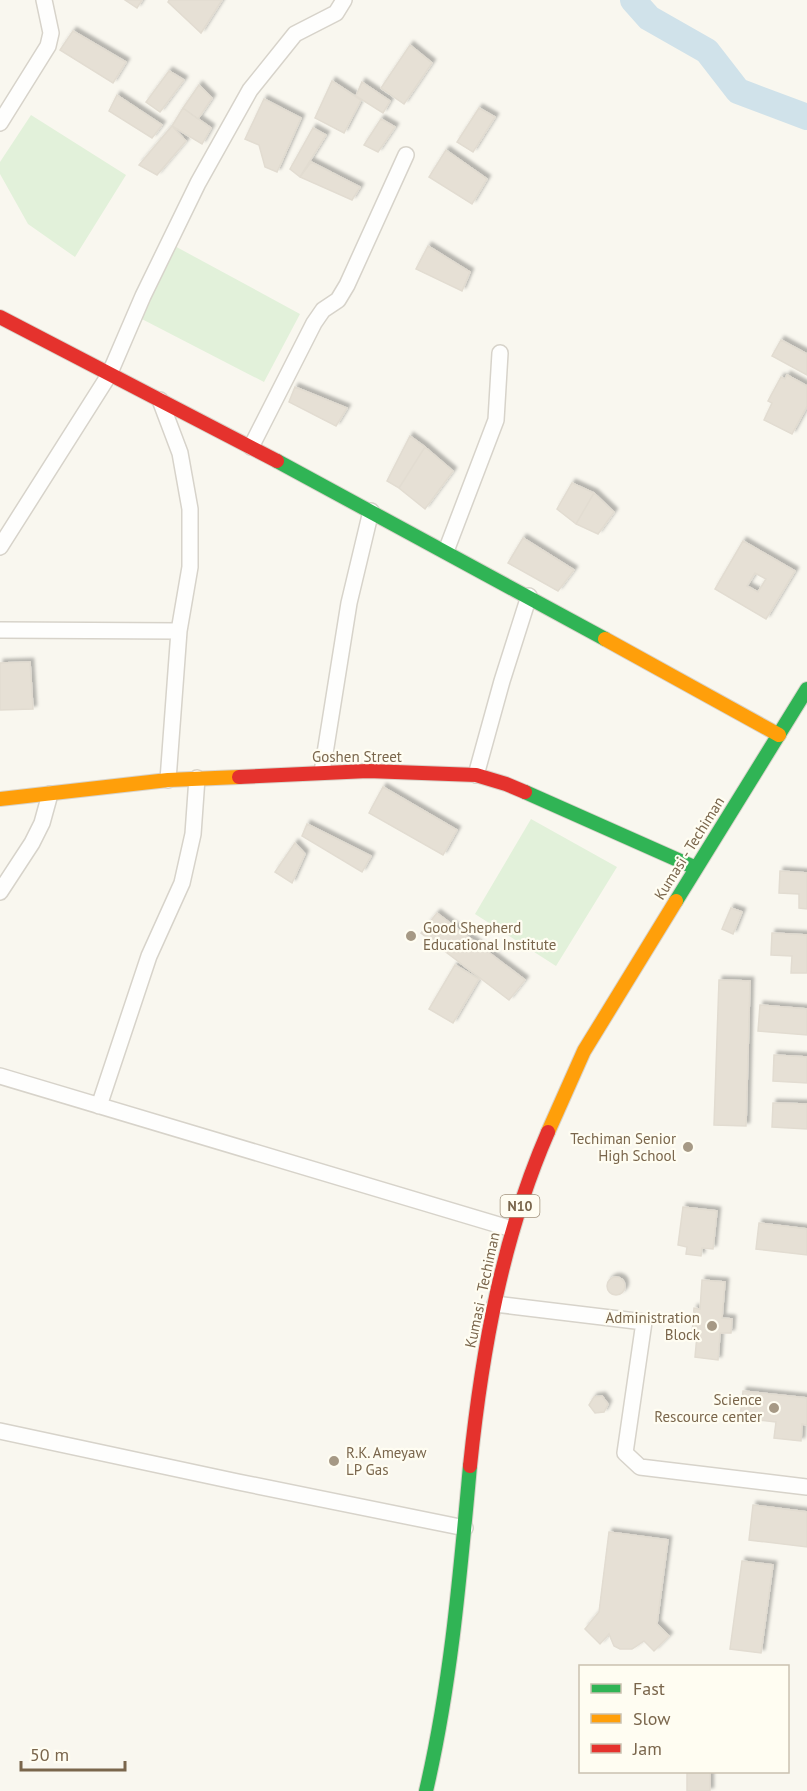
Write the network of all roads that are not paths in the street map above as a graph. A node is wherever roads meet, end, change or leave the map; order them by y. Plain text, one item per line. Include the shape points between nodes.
1 (44, 0) edge
2 (344, 0) edge
3 (0, 123) edge
4 (406, 155) dead end
5 (0, 317) edge
6 (500, 353) dead end
7 (109, 375) junction
8 (160, 400) junction
9 (251, 447) junction
10 (371, 511) junction
11 (0, 547) edge
12 (446, 551) junction
13 (529, 596) junction
14 (0, 630) edge
15 (179, 631) junction
16 (807, 688) edge
17 (779, 735) junction
18 (322, 772) junction
19 (476, 775) junction
20 (197, 778) junction
21 (168, 780) junction
22 (50, 794) junction
23 (0, 799) edge
24 (696, 868) junction
25 (0, 892) edge
26 (2, 1082) edge
27 (99, 1106) junction
28 (512, 1229) junction
29 (495, 1304) junction
30 (0, 1431) edge
31 (807, 1487) edge
32 (465, 1528) junction
33 (426, 1791) edge

1 - 3 street via 51,33 48,46
2 - 7 street via 336,13 295,34 250,90 198,183
4 - 9 street via 347,285 314,324
5 - 7 main road
6 - 12 street via 496,420
7 - 8 main road
7 - 11 street
8 - 9 main road
8 - 15 street via 180,453 190,509 190,567
9 - 10 main road
10 - 12 main road
10 - 18 street via 349,603
12 - 13 main road
13 - 17 main road
13 - 19 street
14 - 15 street
15 - 21 street
16 - 17 main road, Kumasi - Techiman / N10
17 - 24 main road, Kumasi - Techiman / N10
18 - 19 main road, Goshen Street
18 - 20 main road, Goshen Street
19 - 24 main road, Goshen Street via 506,784
20 - 21 main road, Goshen Street
20 - 27 street via 193,834 182,883 149,956
21 - 22 main road, Goshen Street
22 - 23 main road, Goshen Street
22 - 25 street via 32,843
24 - 28 main road, Kumasi - Techiman / N10 via 584,1051 558,1107
26 - 27 street
27 - 28 street
28 - 29 main road, Kumasi - Techiman / N10
29 - 31 street via 644,1322 625,1453 640,1467
29 - 32 main road, Kumasi - Techiman / N10 via 477,1411
30 - 32 street
32 - 33 main road, Kumasi - Techiman / N10 via 443,1711

